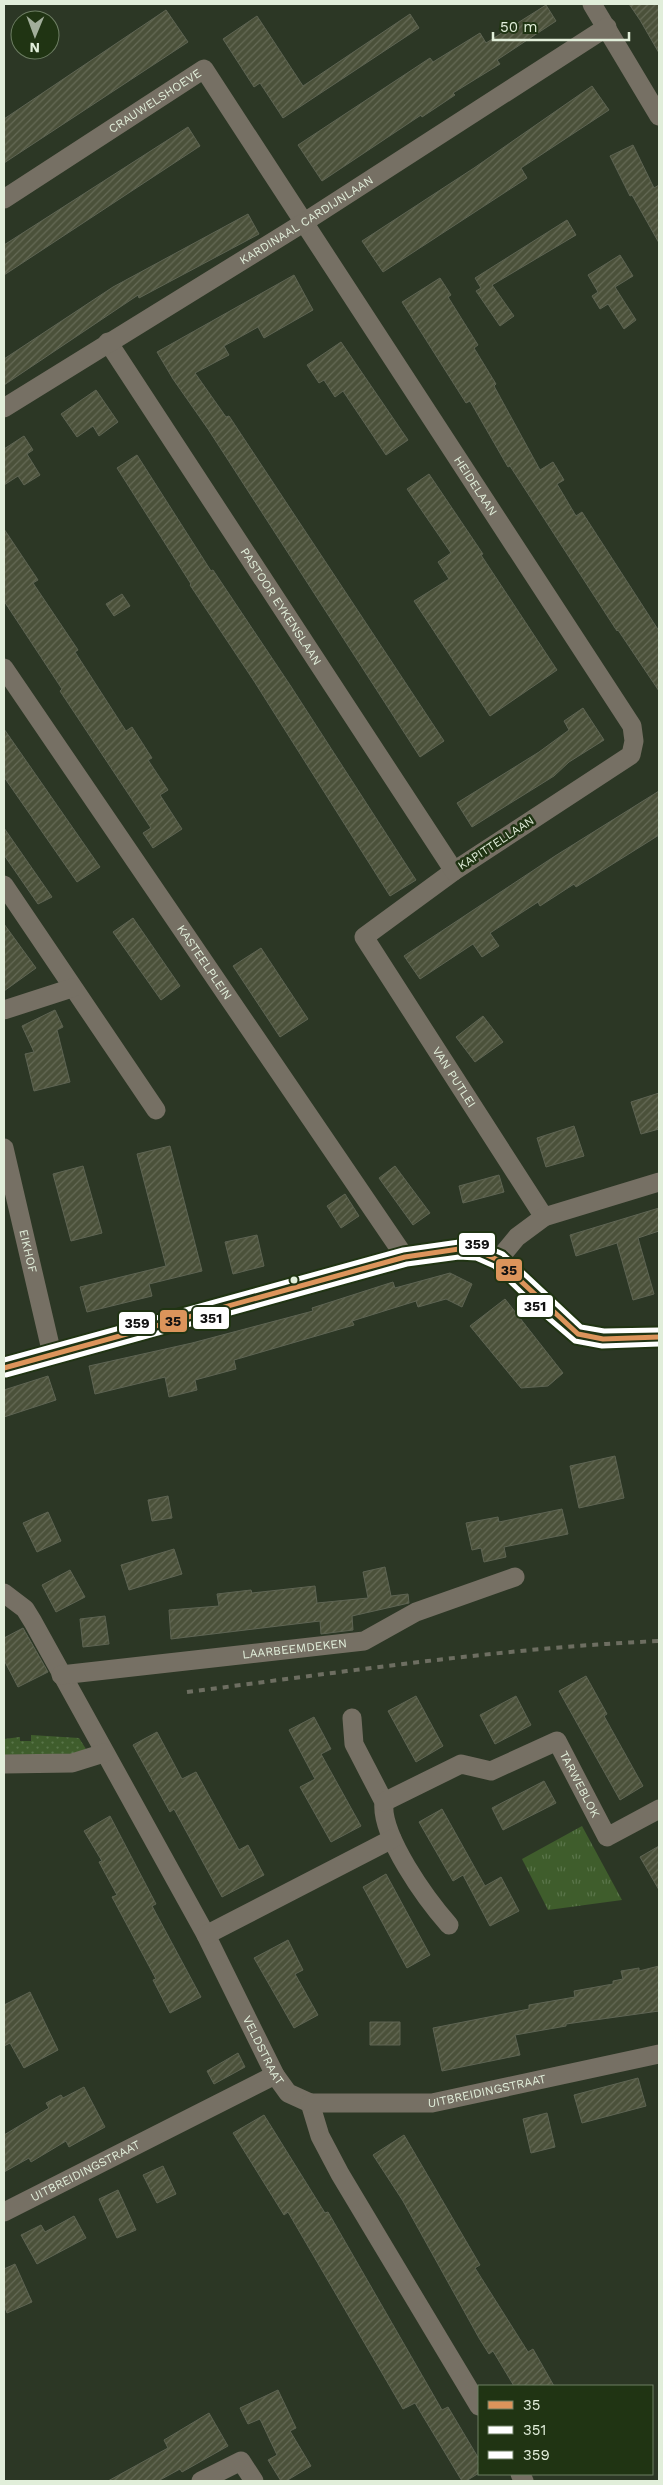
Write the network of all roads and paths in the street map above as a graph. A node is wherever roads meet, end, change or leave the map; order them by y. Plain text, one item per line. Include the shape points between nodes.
1 (592, 4) edge
2 (607, 27) junction
3 (659, 116) edge
4 (4, 199) edge
5 (303, 223) junction
6 (108, 342) junction
7 (4, 408) edge
8 (4, 668) edge
9 (631, 755) joint
10 (454, 871) junction
11 (4, 885) edge
12 (364, 937) joint
13 (72, 988) junction
14 (4, 1010) edge
15 (156, 1110) dead end
16 (4, 1148) edge
17 (659, 1182) edge
18 (544, 1217) junction
19 (405, 1257) junction
20 (498, 1260) junction
21 (659, 1337) edge
22 (52, 1354) junction
23 (4, 1368) edge
24 (515, 1577) dead end
25 (4, 1593) edge
26 (62, 1675) junction
27 (352, 1718) dead end
28 (104, 1753) junction
29 (4, 1764) edge
30 (384, 1802) junction
31 (659, 1809) edge
32 (392, 1838) junction
33 (449, 1925) dead end
34 (206, 1935) junction
35 (659, 2054) edge
36 (275, 2075) junction
37 (310, 2103) junction
38 (4, 2212) edge
39 (478, 2404) edge
40 (201, 2481) edge
41 (254, 2481) edge

1 - 2 street
2 - 3 street
2 - 5 street, KARDINAAL CARDIJNLAAN
4 - 5 street, CRAUWELSHOEVE via 204,69
5 - 6 street, KARDINAAL CARDIJNLAAN
5 - 9 street, HEIDELAAN via 632,726 634,741
6 - 7 street, KARDINAAL CARDIJNLAAN
6 - 10 street, PASTOOR EYKENSLAAN
8 - 19 street, KASTEELPLEIN
9 - 10 street, KAPITTELLAAN
10 - 12 street, KAPITTELLAAN
11 - 13 street
12 - 18 street, VAN PUTLEI
13 - 14 street
13 - 15 street
16 - 22 street, EIKHOF
17 - 18 street
18 - 20 street via 517,1236
19 - 20 street via 459,1249 478,1251
19 - 22 street
20 - 21 street via 578,1334 603,1340
22 - 23 street
24 - 26 street, LAARBEEMDEKEN via 416,1612 364,1641
25 - 26 street, VELDSTRAAT via 25,1609
26 - 28 street, VELDSTRAAT
27 - 30 street via 354,1744
28 - 29 street via 72,1763
28 - 34 street, VELDSTRAAT
30 - 31 street, TARWEBLOK via 461,1764 491,1771 557,1740 607,1837
30 - 32 street via 382,1812
32 - 33 street via 427,1900
32 - 34 street
34 - 36 street, VELDSTRAAT
35 - 37 street, UITBREIDINGSTRAAT via 432,2103
36 - 37 street, VELDSTRAAT via 288,2093
36 - 38 street, UITBREIDINGSTRAAT
37 - 39 street via 320,2136 340,2174
40 - 41 street via 241,2461

